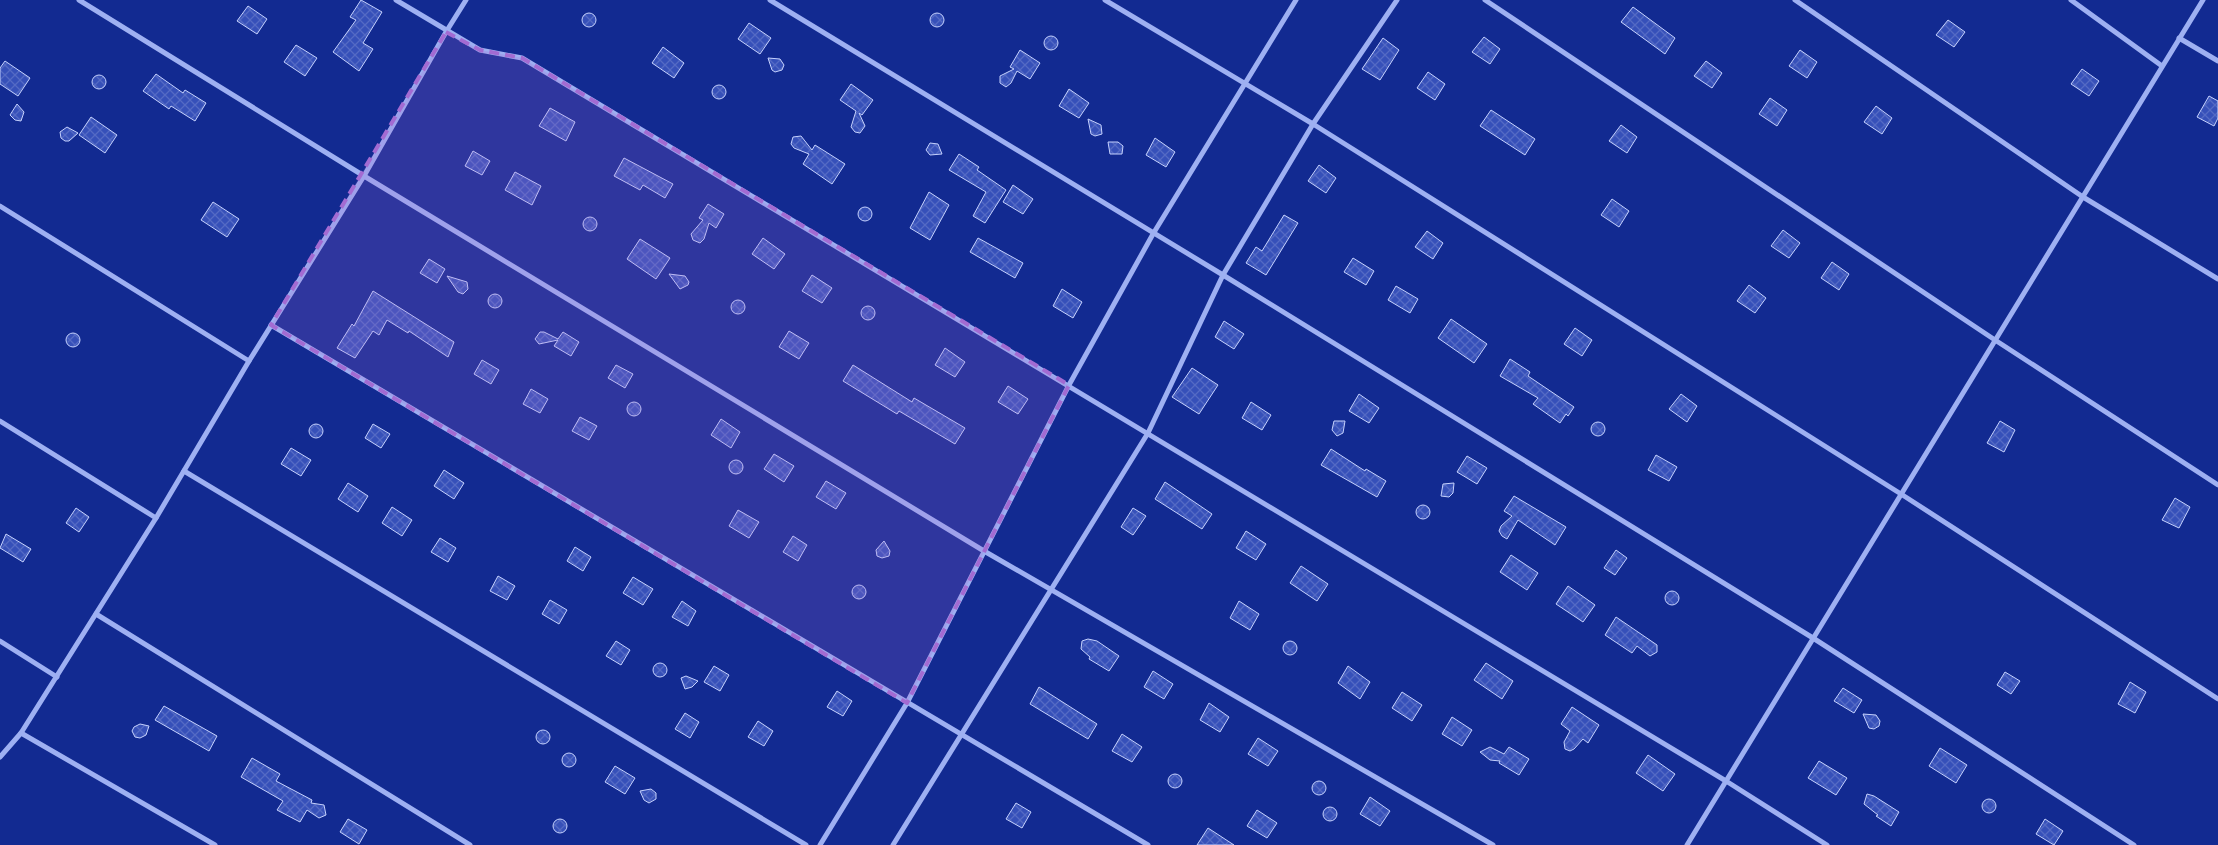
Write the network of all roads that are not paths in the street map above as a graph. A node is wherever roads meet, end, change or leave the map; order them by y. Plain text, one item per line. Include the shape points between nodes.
1 (79, 0) edge
2 (396, 0) edge
3 (466, 0) edge
4 (770, 0) edge
5 (1105, 0) edge
6 (1296, 0) edge
7 (1397, 0) edge
8 (1485, 0) edge
9 (1795, 0) edge
10 (2071, 0) edge
11 (2203, 0) edge
12 (446, 32) junction
13 (2180, 38) junction
14 (2218, 61) edge
15 (2162, 66) junction
16 (1246, 83) junction
17 (1313, 124) junction
18 (364, 176) junction
19 (2082, 197) junction
20 (0, 206) edge
21 (1153, 234) junction
22 (1223, 275) junction
23 (2218, 279) edge
24 (271, 325) junction
25 (1995, 340) junction
26 (249, 361) junction
27 (1069, 385) junction
28 (0, 421) edge
29 (1148, 433) junction
30 (184, 471) junction
31 (2218, 484) edge
32 (1901, 494) junction
33 (156, 518) junction
34 (984, 551) junction
35 (1051, 591) junction
36 (96, 614) junction
37 (1813, 638) junction
38 (0, 641) edge
39 (58, 677) junction
40 (2218, 699) edge
41 (907, 703) junction
42 (21, 733) junction
43 (963, 736) junction
44 (0, 757) edge
45 (1726, 781) junction
46 (214, 845) edge
47 (470, 845) edge
48 (806, 845) edge
49 (820, 845) edge
50 (893, 845) edge
51 (1148, 845) edge
52 (1493, 845) edge
53 (1687, 845) edge
54 (1827, 845) edge
55 (2134, 845) edge

1 - 18 street
2 - 12 street
3 - 12 street
4 - 21 street
5 - 16 street
6 - 16 street
7 - 17 street
8 - 25 street
9 - 19 street
10 - 15 street
11 - 13 street
12 - 18 street
12 - 27 street via 480,50 522,58
13 - 14 street
13 - 15 street
15 - 19 street
16 - 17 street
16 - 21 street
17 - 22 street
17 - 32 street
18 - 24 street
18 - 34 street
19 - 23 street
19 - 25 street
20 - 26 street
21 - 22 street
21 - 27 street
22 - 29 street
22 - 37 street
24 - 26 street
24 - 41 street
25 - 31 street
25 - 32 street
26 - 30 street
27 - 29 street
27 - 34 street
28 - 33 street
29 - 35 street
29 - 45 street
30 - 33 street
30 - 48 street
32 - 37 street
32 - 40 street
33 - 36 street
34 - 35 street
34 - 41 street
35 - 43 street
35 - 52 street
36 - 39 street
36 - 47 street
37 - 45 street
37 - 55 street
38 - 39 street
39 - 42 street
41 - 43 street
41 - 49 street
42 - 44 street
42 - 46 street
43 - 50 street
43 - 51 street
45 - 53 street
45 - 54 street

